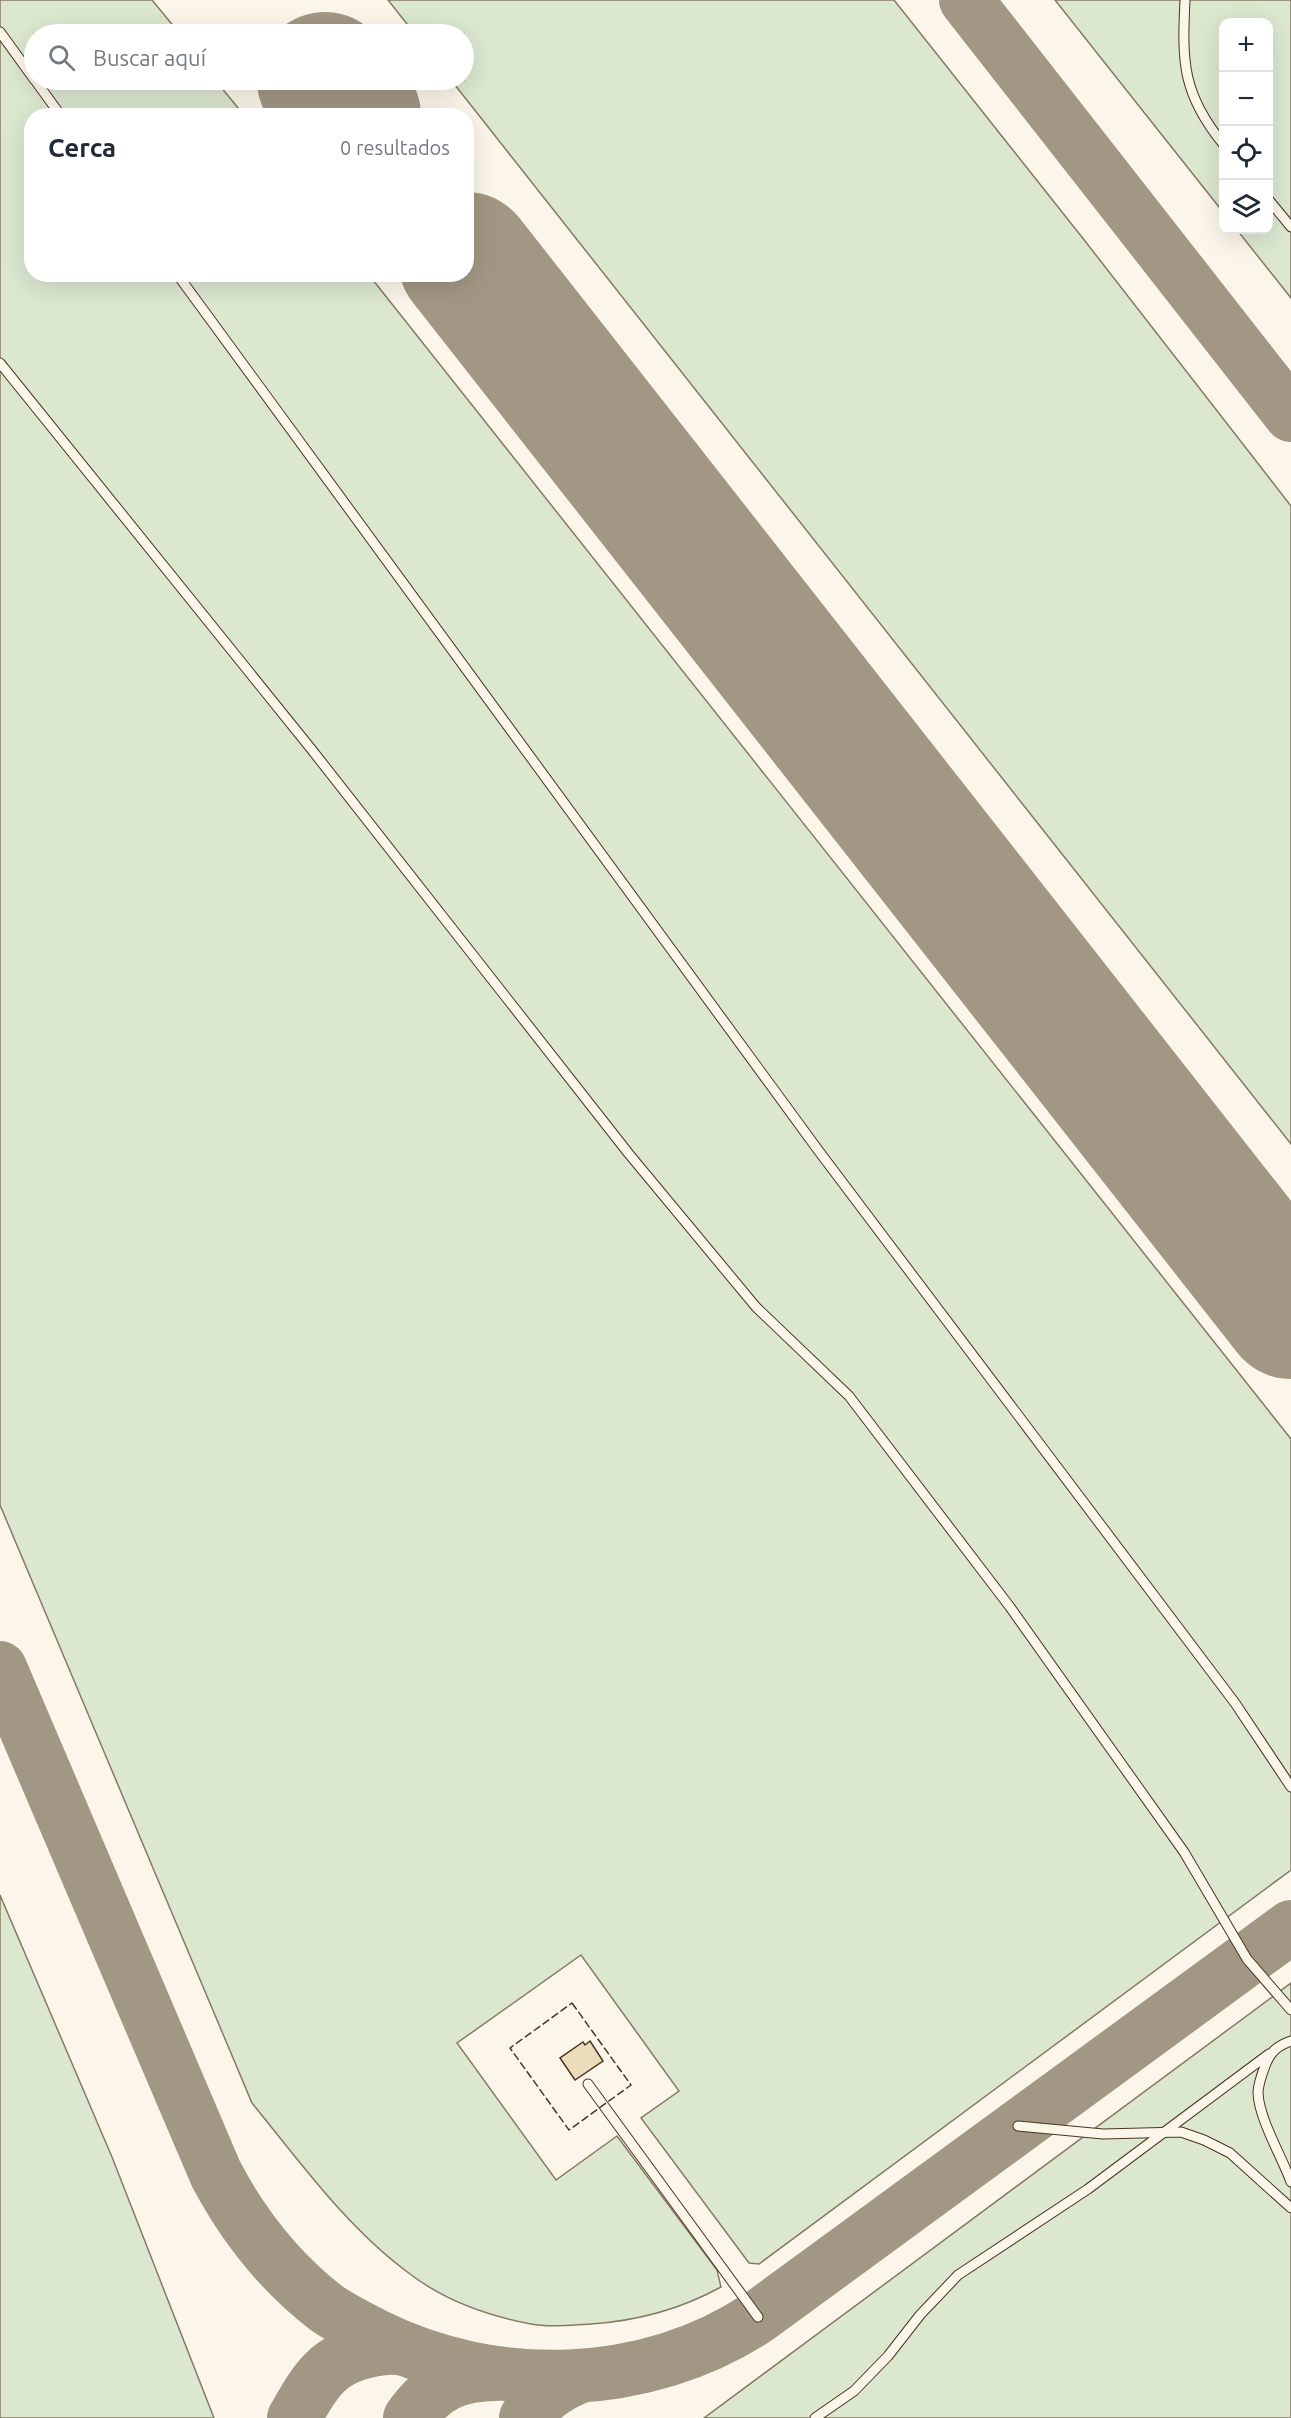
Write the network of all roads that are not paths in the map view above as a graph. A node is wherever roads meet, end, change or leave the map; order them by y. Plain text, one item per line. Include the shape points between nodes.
1 (1185, 0) edge
2 (0, 32) edge
3 (24, 64) edge
4 (43, 90) edge
5 (55, 108) edge
6 (1219, 139) edge
7 (1273, 205) edge
8 (1291, 227) edge
9 (183, 282) edge
10 (0, 363) edge
11 (1291, 1787) edge
12 (1291, 2010) edge
13 (1291, 2042) edge
14 (1269, 2054) junction
15 (588, 2084) dead end
16 (1018, 2126) dead end
17 (1165, 2132) junction
18 (1291, 2182) edge
19 (1291, 2208) edge
20 (758, 2318) dead end
21 (815, 2418) edge

1 - 6 lane via 1183,53 1189,89
2 - 3 lane
4 - 5 lane
7 - 8 lane
9 - 11 lane via 818,1150 1235,1703
10 - 12 lane via 312,750 629,1154 756,1307 849,1396 1010,1607 1184,1852 1247,1959
13 - 14 lane
14 - 17 lane
14 - 18 lane via 1258,2093 1267,2127
15 - 20 lane
16 - 17 lane via 1103,2134
17 - 19 lane via 1189,2134 1230,2153
17 - 21 lane via 1088,2189 958,2275 854,2391

